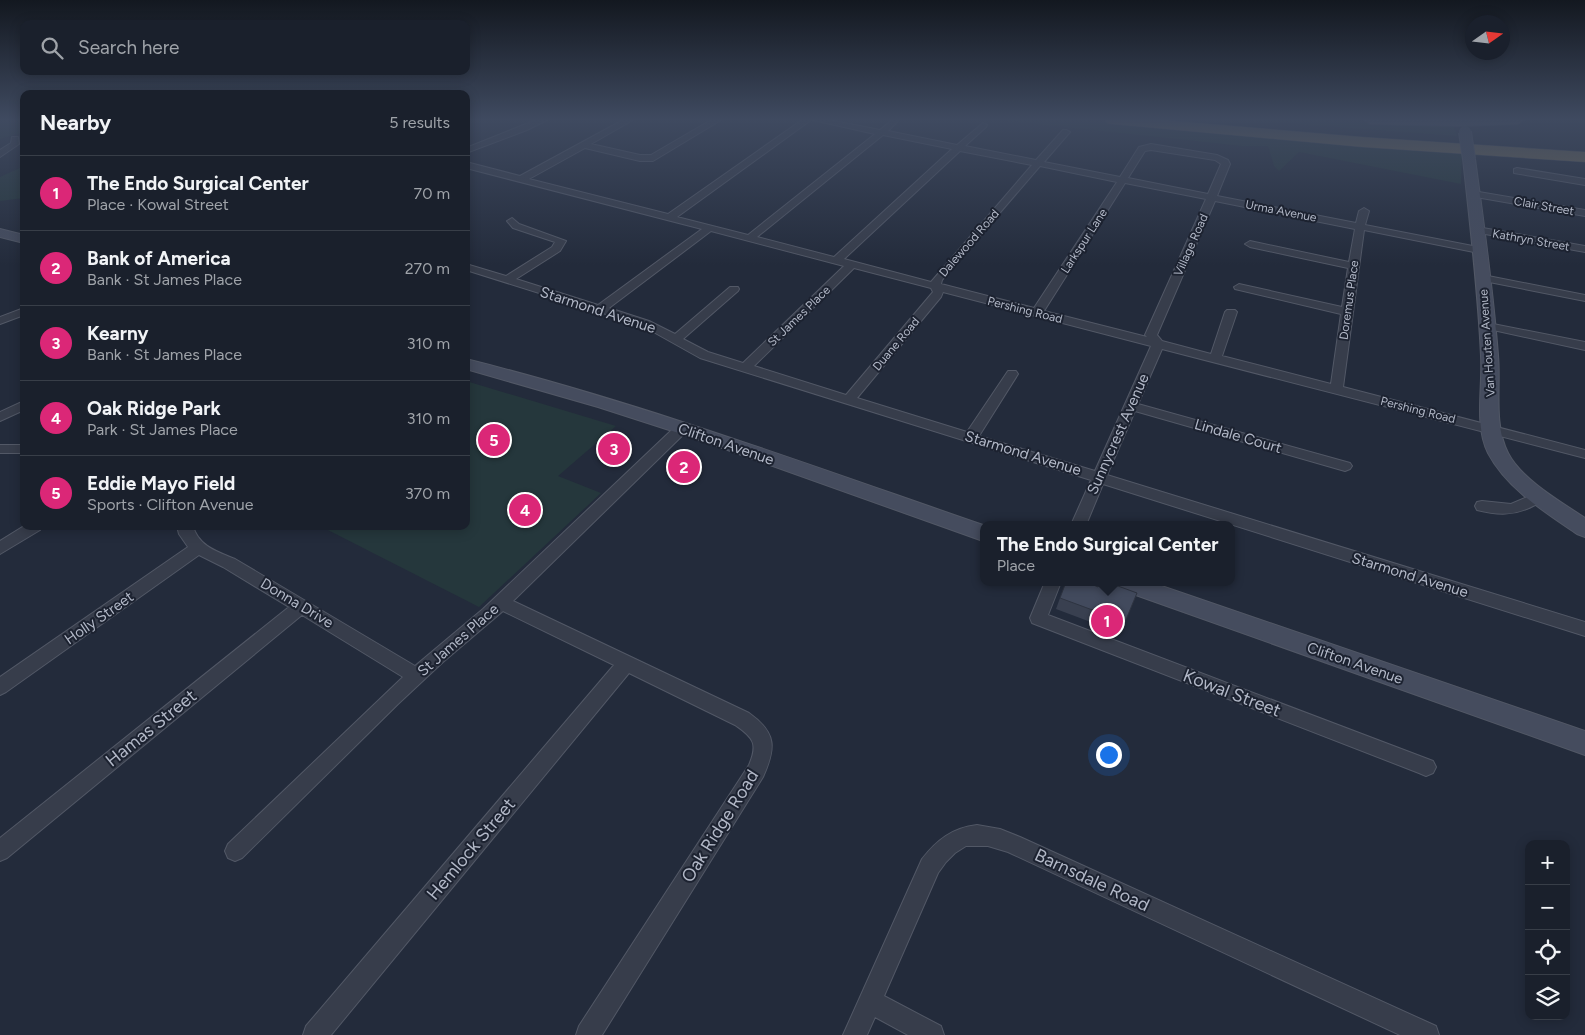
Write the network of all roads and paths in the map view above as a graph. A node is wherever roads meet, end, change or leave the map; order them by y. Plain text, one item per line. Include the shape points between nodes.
1 (478, 168) edge
2 (541, 168) edge
3 (738, 168) edge
4 (837, 168) edge
5 (938, 168) edge
6 (1035, 168) edge
7 (1061, 168) edge
8 (1130, 168) edge
9 (1224, 168) edge
10 (1470, 168) edge
11 (1517, 171) dead end
12 (520, 180) junction
13 (1122, 180) junction
14 (1585, 182) edge
15 (1473, 194) junction
16 (1212, 197) junction
17 (1364, 211) dead end
18 (1585, 213) edge
19 (668, 218) junction
20 (512, 221) dead end
21 (1360, 226) junction
22 (708, 228) junction
23 (1477, 230) junction
24 (0, 233) edge
25 (20, 236) edge
26 (749, 238) junction
27 (1250, 244) dead end
28 (1585, 249) edge
29 (1479, 250) junction
30 (836, 261) junction
31 (851, 265) junction
32 (1354, 266) junction
33 (470, 268) edge
34 (1483, 278) junction
35 (507, 280) junction
36 (936, 287) junction
37 (1239, 287) dead end
38 (734, 289) dead end
39 (1585, 298) edge
40 (600, 309) junction
41 (1231, 312) dead end
42 (1348, 312) junction
43 (20, 313) edge
44 (1037, 313) junction
45 (0, 322) edge
46 (1488, 326) junction
47 (675, 340) junction
48 (1158, 344) junction
49 (1585, 346) edge
50 (1215, 359) junction
51 (470, 365) edge
52 (746, 367) junction
53 (1012, 374) dead end
54 (1336, 390) junction
55 (849, 399) junction
56 (1131, 406) junction
57 (20, 407) edge
58 (0, 417) edge
59 (682, 428) junction
60 (1492, 430) junction
61 (971, 438) junction
62 (0, 449) edge
63 (20, 449) edge
64 (1585, 454) edge
65 (1345, 466) dead end
66 (1099, 477) junction
67 (1539, 498) junction
68 (1482, 506) dead end
69 (1080, 521) edge
70 (1585, 529) edge
71 (29, 530) edge
72 (185, 530) edge
73 (980, 532) edge
74 (0, 548) edge
75 (198, 548) junction
76 (1051, 586) edge
77 (1135, 586) edge
78 (500, 603) junction
79 (302, 606) junction
80 (1585, 629) edge
81 (626, 664) junction
82 (416, 676) junction
83 (0, 687) edge
84 (1585, 743) edge
85 (1426, 767) dead end
86 (0, 851) edge
87 (235, 851) dead end
88 (870, 1001) junction
89 (315, 1035) edge
90 (588, 1035) edge
91 (855, 1035) edge
92 (932, 1035) edge
93 (1427, 1035) edge

1 - 12 street, Pershing Road
2 - 12 street
3 - 19 street
4 - 26 street
5 - 30 street
6 - 36 street, Dalewood Road via 937,279
7 - 13 street, Urma Avenue
8 - 13 street, Larkspur Lane
9 - 16 street, Village Road
10 - 15 main road, Van Houten Avenue, bridge
11 - 14 street
12 - 19 street, Pershing Road
13 - 16 street, Urma Avenue
13 - 44 street, Larkspur Lane
15 - 18 street, Clair Street
15 - 23 main road, Van Houten Avenue
16 - 21 street, Urma Avenue
16 - 48 street, Village Road via 1151,335
17 - 21 street, Doremus Place
19 - 22 street, Pershing Road
20 - 35 street via 516,226 561,241 556,249
21 - 29 street, Urma Avenue
21 - 32 street, Doremus Place
22 - 26 street, Pershing Road
22 - 40 street
23 - 28 street, Kathryn Street
23 - 29 main road, Van Houten Avenue
24 - 25 main road
26 - 30 street, Pershing Road
27 - 32 street
29 - 34 main road, Van Houten Avenue
30 - 31 street, Pershing Road
31 - 36 street, Pershing Road
31 - 52 street, St James Place
32 - 42 street, Doremus Place
33 - 35 street, Starmond Avenue
34 - 39 street
34 - 46 main road, Van Houten Avenue
35 - 40 street, Starmond Avenue
36 - 44 street, Pershing Road
36 - 55 street, Duane Road via 937,295
37 - 42 street
38 - 47 street
40 - 47 street, Starmond Avenue via 657,328
41 - 50 street
42 - 54 street, Doremus Place
43 - 45 street
44 - 48 street, Pershing Road
46 - 49 street
46 - 60 main road, Van Houten Avenue
47 - 52 street, Starmond Avenue via 704,355
48 - 50 street, Pershing Road
48 - 56 street, Sunnycrest Avenue
50 - 54 street, Pershing Road
51 - 59 main road, Clifton Avenue
52 - 55 street, Starmond Avenue
53 - 61 street
54 - 60 street, Pershing Road
55 - 61 street, Starmond Avenue
56 - 65 street, Lindale Court
56 - 66 street, Sunnycrest Avenue
57 - 58 street
59 - 73 main road, Clifton Avenue
59 - 78 street, St James Place
60 - 64 street, Pershing Road
60 - 67 main road, Van Houten Avenue via 1503,462
61 - 66 street, Starmond Avenue
62 - 63 street
66 - 69 street, Sunnycrest Avenue
66 - 80 street, Starmond Avenue
67 - 68 street via 1519,509
67 - 70 main road, Van Houten Avenue
71 - 74 street
72 - 75 street
75 - 79 street, Donna Drive
75 - 83 street, Holly Street
76 - 85 street, Kowal Street via 1038,618
77 - 84 main road, Clifton Avenue
78 - 81 street, Oak Ridge Road
78 - 82 street, St James Place
79 - 82 street, Donna Drive
79 - 86 street, Hamas Street
81 - 89 street, Hemlock Street
81 - 90 street, Oak Ridge Road via 742,720 757,729 764,742 756,771
82 - 87 street, St James Place
88 - 91 street, Barnsdale Road
88 - 92 street
88 - 93 street, Barnsdale Road via 930,866 939,852 954,840 972,834 993,836 1013,844

